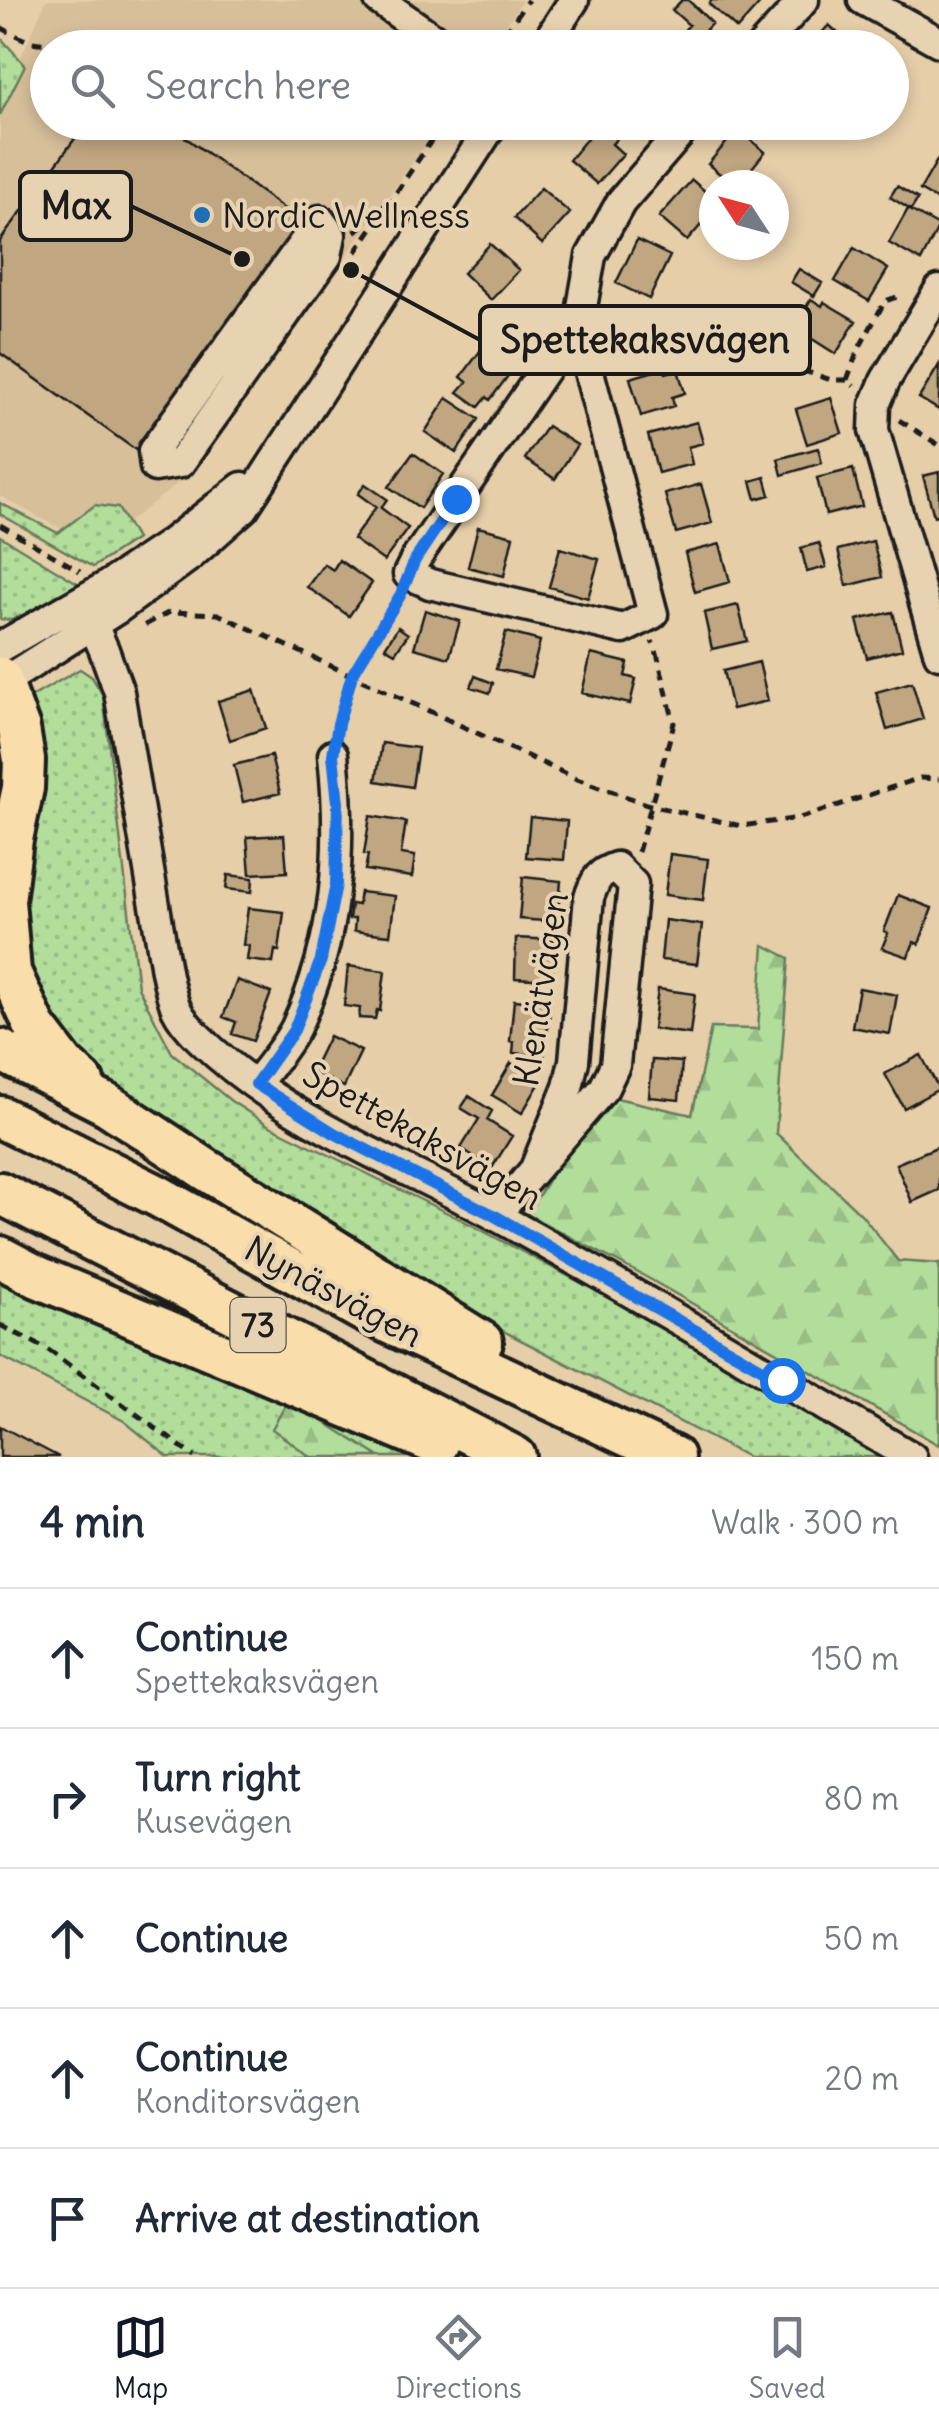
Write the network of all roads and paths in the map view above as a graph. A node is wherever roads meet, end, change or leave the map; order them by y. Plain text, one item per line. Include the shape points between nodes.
1 (379, 0) edge
2 (528, 0) edge
3 (574, 0) edge
4 (804, 0) edge
5 (863, 0) edge
6 (0, 28) edge
7 (422, 30) edge
8 (507, 30) edge
9 (555, 30) edge
10 (776, 30) edge
11 (30, 41) edge
12 (939, 42) edge
13 (482, 140) edge
14 (674, 140) edge
15 (394, 198) dead end
16 (327, 256) junction
17 (939, 290) edge
18 (910, 292) dead end
19 (580, 339) junction
20 (847, 380) junction
21 (876, 404) junction
22 (939, 445) edge
23 (408, 574) junction
24 (87, 612) junction
25 (642, 620) junction
26 (104, 650) junction
27 (939, 654) edge
28 (1, 673) edge
29 (352, 675) junction
30 (333, 755) joint
31 (939, 779) edge
32 (650, 805) junction
33 (624, 874) junction
34 (0, 1050) edge
35 (256, 1084) junction
36 (108, 1105) junction
37 (0, 1117) edge
38 (536, 1166) junction
39 (0, 1192) edge
40 (495, 1216) junction
41 (0, 1257) edge
42 (19, 1274) edge
43 (0, 1325) edge
44 (634, 1437) junction
45 (196, 1457) edge
46 (468, 1457) edge
47 (515, 1457) edge
48 (673, 1457) edge
49 (912, 1457) edge

1 - 7 street
2 - 8 path
3 - 9 street
4 - 10 street
5 - 12 street
6 - 11 path
13 - 24 street via 271,464
14 - 19 street via 620,202 591,256
15 - 16 path
16 - 16 street via 180,462 155,467 154,450 320,220 332,235
17 - 21 street
18 - 20 path via 885,302
19 - 20 path via 632,347 726,345
19 - 23 street via 560,346
19 - 25 street via 654,614
20 - 21 path
21 - 22 path
21 - 27 street via 874,430
23 - 25 street via 623,629
23 - 29 path
24 - 26 street, Spettekaksvägen
24 - 28 street
25 - 32 path via 674,723
26 - 29 path via 170,612 218,614
26 - 35 street, Spettekaksvägen via 119,692 175,1010
28 - 36 highway via 24,760 4,902 10,972 35,1027
29 - 30 path
29 - 32 path via 577,779
30 - 35 street via 336,884 321,960 294,1030
31 - 32 path via 920,778 800,818 742,826
32 - 33 path via 638,852
33 - 38 street, Klenätvägen via 633,884 615,1064 604,1088
33 - 38 street, Klenätvägen via 616,867 603,871 589,897 574,1060
34 - 36 highway
35 - 40 street, Spettekaksvägen via 334,1133
36 - 44 highway
37 - 44 highway, Nynäsvägen / 73 via 366,1312
38 - 40 street, Klenätvägen
39 - 47 highway, Nynäsvägen / 73
40 - 49 street, Spettekaksvägen
41 - 42 highway
42 - 46 highway
43 - 45 path via 47,1349
44 - 48 highway, Nynäsvägen / 73

